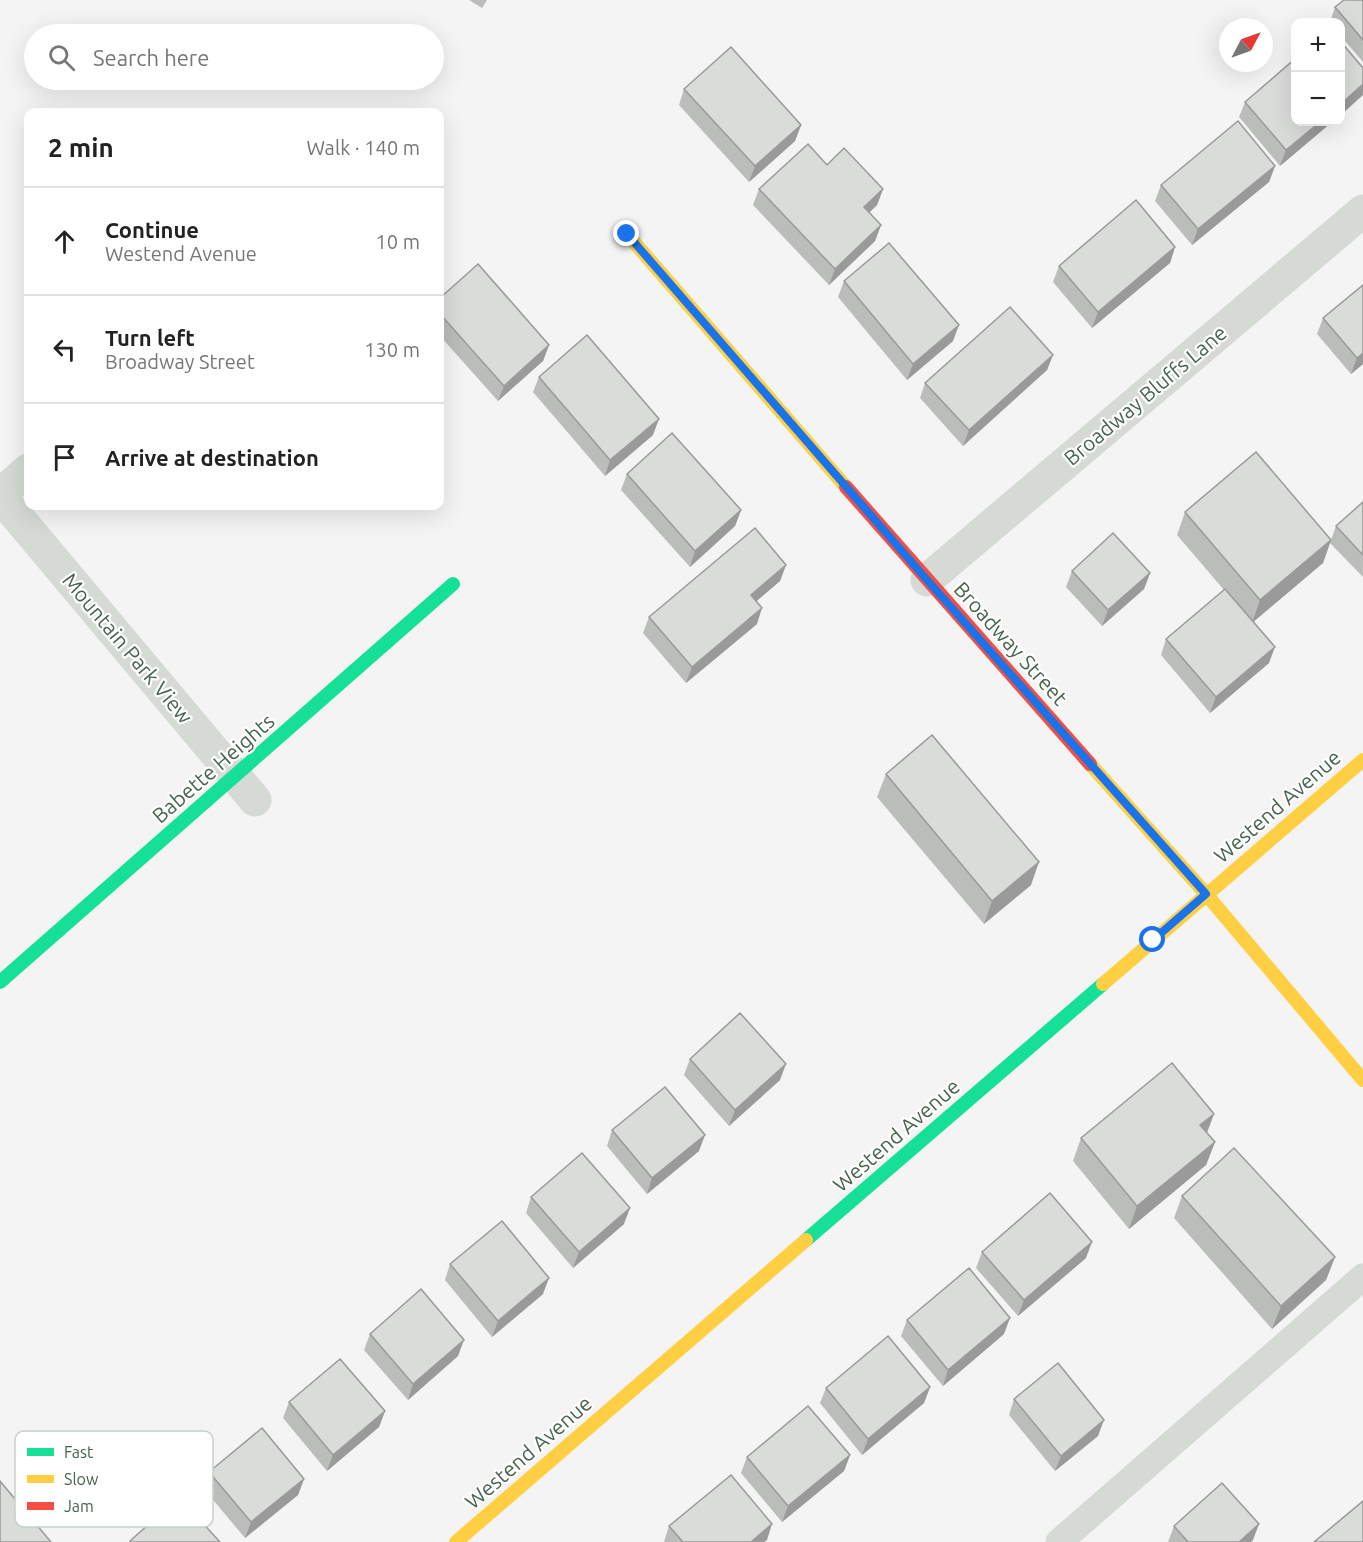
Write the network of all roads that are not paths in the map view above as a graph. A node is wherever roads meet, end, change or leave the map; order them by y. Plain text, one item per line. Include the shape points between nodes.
1 (1363, 211) edge
2 (627, 234) dead end
3 (24, 474) edge
4 (0, 495) edge
5 (927, 580) junction
6 (453, 584) dead end
7 (1363, 760) edge
8 (245, 788) junction
9 (1206, 894) junction
10 (0, 982) edge
11 (1363, 1080) edge
12 (1363, 1277) edge
13 (456, 1542) edge
14 (1059, 1542) edge

1 - 5 street, Broadway Bluffs Lane
2 - 5 street, Broadway Street
3 - 4 street
4 - 8 street, Mountain Park View
5 - 9 street, Broadway Street
6 - 8 street, Babette Heights
7 - 9 street, Westend Avenue
8 - 10 street, Babette Heights
9 - 11 street, Broadway Street
9 - 13 street, Westend Avenue
12 - 14 lane

